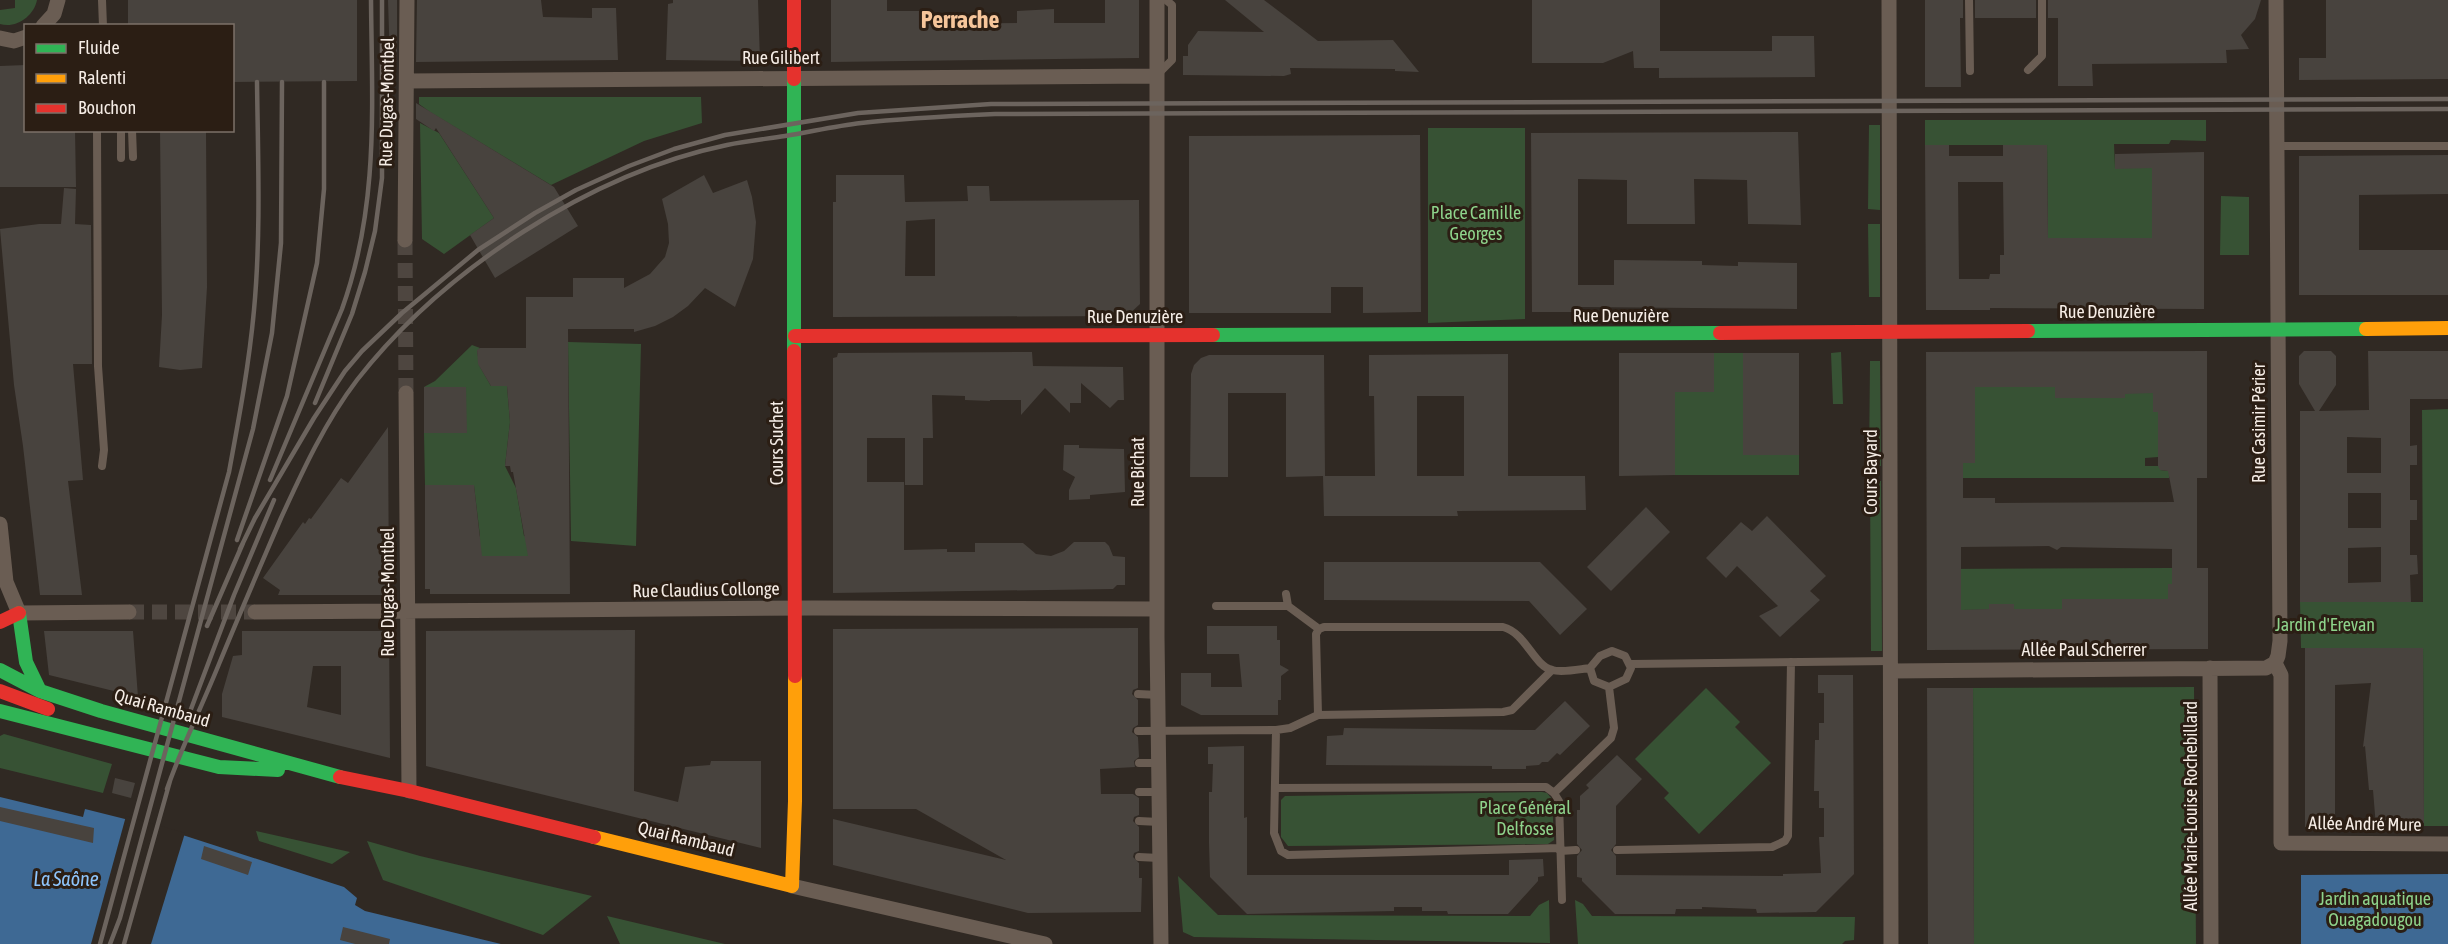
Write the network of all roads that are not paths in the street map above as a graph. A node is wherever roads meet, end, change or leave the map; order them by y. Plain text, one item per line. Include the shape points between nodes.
1 (58, 0) edge
2 (102, 0) edge
3 (407, 0) edge
4 (794, 0) edge
5 (1157, 0) edge
6 (1166, 0) edge
7 (1888, 0) edge
8 (1969, 0) edge
9 (2042, 0) edge
10 (2276, 0) edge
11 (45, 24) edge
12 (103, 24) edge
13 (0, 38) edge
14 (24, 38) edge
15 (1970, 70) dead end
16 (2028, 70) dead end
17 (1156, 76) junction
18 (794, 77) junction
19 (407, 81) junction
20 (97, 132) edge
21 (121, 132) edge
22 (132, 132) edge
23 (2277, 146) junction
24 (2448, 146) edge
25 (133, 157) dead end
26 (121, 158) dead end
27 (405, 240) tunnel mouth
28 (2448, 328) edge
29 (2279, 329) junction
30 (1890, 332) junction
31 (1157, 335) junction
32 (795, 336) junction
33 (406, 393) tunnel mouth
34 (102, 466) dead end
35 (0, 524) edge
36 (1286, 594) dead end
37 (1215, 606) dead end
38 (1288, 606) junction
39 (795, 609) junction
40 (1157, 609) junction
41 (129, 612) tunnel mouth
42 (255, 612) tunnel mouth
43 (409, 612) junction
44 (19, 613) junction
45 (0, 622) edge
46 (1319, 629) junction
47 (1791, 662) junction
48 (2275, 663) junction
49 (1630, 664) junction
50 (1892, 666) junction
51 (1590, 668) junction
52 (2210, 668) junction
53 (0, 669) edge
54 (1552, 670) junction
55 (1609, 687) junction
56 (0, 691) edge
57 (40, 691) junction
58 (1138, 694) dead end
59 (1158, 695) junction
60 (0, 711) edge
61 (1318, 715) junction
62 (1276, 730) junction
63 (1138, 731) dead end
64 (1158, 731) junction
65 (142, 748) junction
66 (1158, 763) junction
67 (1138, 764) dead end
68 (318, 772) junction
69 (1275, 788) junction
70 (409, 791) junction
71 (1139, 792) dead end
72 (1159, 792) junction
73 (1554, 793) junction
74 (1139, 821) dead end
75 (1159, 822) junction
76 (2281, 843) joint
77 (2448, 844) edge
78 (1560, 849) junction
79 (1576, 850) dead end
80 (1617, 850) dead end
81 (1139, 857) dead end
82 (1159, 858) junction
83 (792, 886) junction
84 (1562, 900) dead end
85 (1045, 944) edge
86 (1161, 944) edge
87 (1891, 944) edge
88 (2211, 944) edge

1 - 11 street via 54,14
2 - 12 lane
3 - 19 street, Rue Dugas-Montbel
4 - 18 street, Cours Suchet
5 - 17 street, Rue Bichat
6 - 17 lane via 1172,5 1172,60
7 - 30 street, Cours Bayard
8 - 15 lane
9 - 16 lane via 2042,56
10 - 23 street, Rue Casimir Périer
13 - 14 street via 14,41
17 - 18 street, Rue Gilibert
17 - 31 street, Rue Bichat
18 - 19 street, Rue Gilibert
18 - 32 street, Cours Suchet
19 - 27 street, Rue Dugas-Montbel
20 - 34 lane
21 - 26 lane
22 - 25 lane
23 - 24 lane
23 - 29 street, Rue Casimir Périer
28 - 29 street, Rue Denuzière
29 - 30 street, Rue Denuzière
29 - 48 street, Rue Casimir Périer via 2280,641
30 - 31 street, Rue Denuzière
30 - 50 street, Cours Bayard
31 - 32 street, Rue Denuzière
31 - 40 street, Rue Bichat
32 - 39 street, Cours Suchet
33 - 43 street, Rue Dugas-Montbel
35 - 44 street via 6,582
36 - 38 lane
37 - 38 lane
38 - 46 lane
39 - 40 street, Rue Claudius Collonge
39 - 43 street, Rue Claudius Collonge
39 - 83 street, Cours Suchet
40 - 59 street, Rue Bichat
41 - 44 street
42 - 43 street, Rue Claudius Collonge
43 - 70 street, Rue Dugas-Montbel
44 - 45 street
44 - 57 street via 26,662
46 - 54 lane via 1503,627 1515,632
46 - 61 lane
47 - 49 lane
47 - 50 lane
47 - 80 lane via 1785,841 1772,847
48 - 52 street, Allée Paul Scherrer via 2266,668
48 - 76 street, Rue Casimir Périer via 2281,675
49 - 51 lane via 1625,656 1612,651 1600,656
49 - 55 lane via 1626,679
50 - 52 street, Allée Paul Scherrer
50 - 87 street, Cours Bayard
51 - 54 lane
51 - 55 lane via 1594,681
52 - 88 street, Allée Marie-Louise Rochebillard
53 - 57 street, Quai Rambaud
54 - 61 lane via 1512,710 1503,712
55 - 73 lane via 1614,728 1611,738
56 - 65 street, Quai Rambaud
57 - 68 street, Quai Rambaud
58 - 59 lane
59 - 64 street, Rue Bichat
60 - 65 street, Quai Rambaud
61 - 62 lane
62 - 64 lane
62 - 69 lane
63 - 64 lane
64 - 66 street, Rue Bichat
65 - 68 street, Quai Rambaud via 219,767
66 - 67 lane
66 - 72 street, Rue Bichat
68 - 70 street, Quai Rambaud
69 - 73 lane via 1546,787
69 - 78 lane via 1274,833 1281,851 1288,855
70 - 83 street, Quai Rambaud
71 - 72 lane
72 - 75 street, Rue Bichat
73 - 78 lane via 1558,801
74 - 75 lane
75 - 82 street, Rue Bichat
76 - 77 street, Allée André Mure
78 - 79 lane
78 - 84 lane
81 - 82 lane
82 - 86 street, Rue Bichat
83 - 85 street, Quai Rambaud

